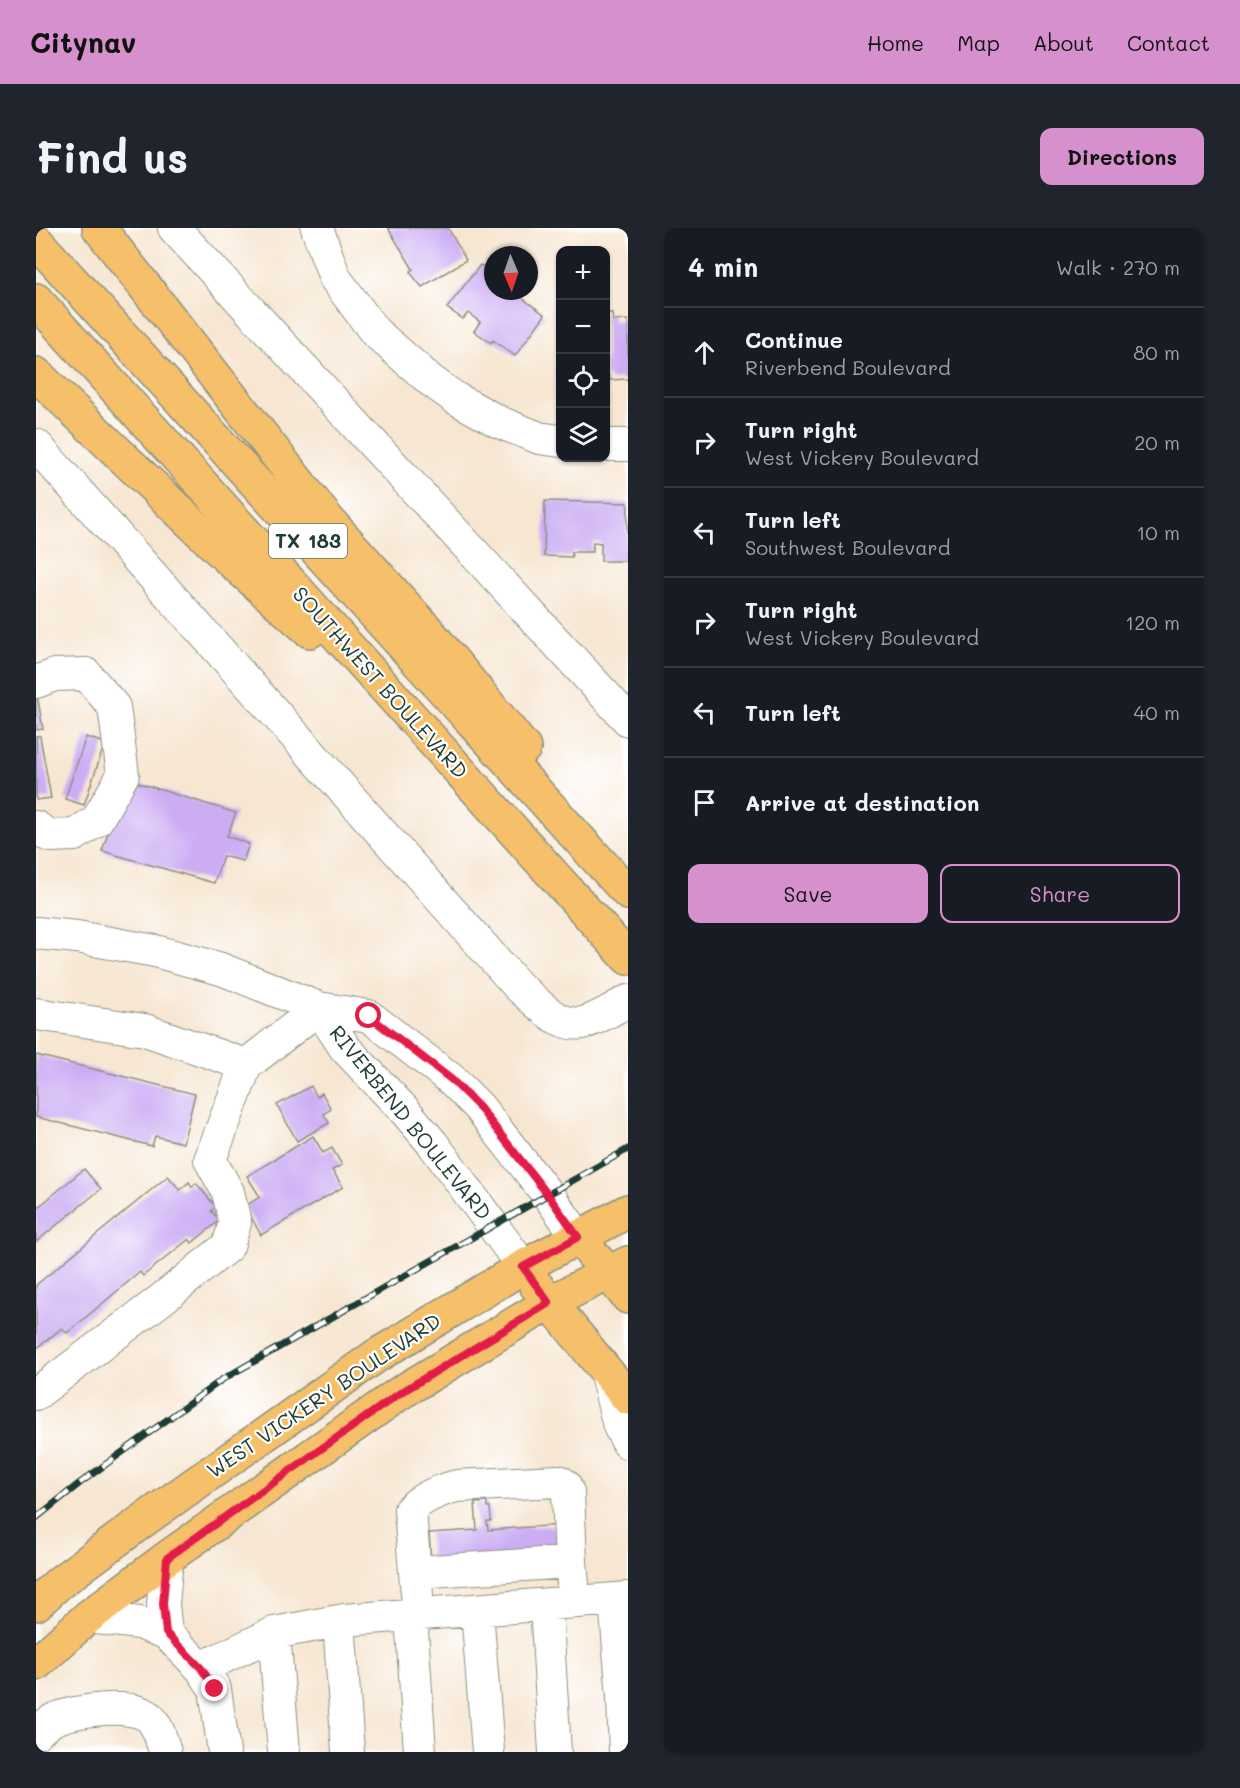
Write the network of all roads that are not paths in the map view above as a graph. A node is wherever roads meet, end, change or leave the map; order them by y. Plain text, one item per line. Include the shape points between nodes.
1 (99, 228) edge
2 (174, 228) edge
3 (317, 228) edge
4 (36, 241) edge
5 (36, 300) edge
6 (36, 374) edge
7 (556, 440) edge
8 (36, 445) edge
9 (610, 445) edge
10 (628, 445) edge
11 (36, 682) edge
12 (628, 720) edge
13 (36, 827) edge
14 (580, 840) junction
15 (535, 854) junction
16 (628, 893) edge
17 (36, 933) edge
18 (628, 958) edge
19 (628, 1001) edge
20 (320, 1008) junction
21 (36, 1014) edge
22 (246, 1065) junction
23 (628, 1211) edge
24 (578, 1237) junction
25 (523, 1267) junction
26 (621, 1278) edge
27 (549, 1303) junction
28 (605, 1370) junction
29 (36, 1394) edge
30 (628, 1398) edge
31 (628, 1443) edge
32 (167, 1558) junction
33 (572, 1562) junction
34 (415, 1572) junction
35 (621, 1599) edge
36 (36, 1604) edge
37 (560, 1604) junction
38 (477, 1610) junction
39 (414, 1615) junction
40 (88, 1617) junction
41 (339, 1621) junction
42 (166, 1633) junction
43 (274, 1633) junction
44 (36, 1664) edge
45 (201, 1668) junction
46 (626, 1697) edge
47 (36, 1733) edge
48 (165, 1752) edge
49 (224, 1752) edge
50 (284, 1752) edge
51 (348, 1752) edge
52 (420, 1752) edge
53 (488, 1752) edge
54 (555, 1752) edge
55 (625, 1752) edge

1 - 14 main road via 328,520 427,630 571,804
2 - 12 street
3 - 7 street via 335,278 375,332 455,398 499,422
4 - 14 main road, SOUTHWEST BOULEVARD / TX 183
5 - 15 main road, SOUTHWEST BOULEVARD / TX 183
6 - 15 main road via 310,632 484,810
8 - 19 street via 519,987 549,1013 569,1024 582,1023
9 - 10 street
11 - 13 street via 55,675 86,674 114,707 123,775 98,820 75,835 50,836
14 - 16 main road, SOUTHWEST BOULEVARD / TX 183
15 - 18 main road, SOUTHWEST BOULEVARD / TX 183
17 - 20 street, RIVERBEND BOULEVARD via 155,951 221,969
20 - 22 street
20 - 24 street, RIVERBEND BOULEVARD via 369,1016 452,1080 479,1107
20 - 25 street, RIVERBEND BOULEVARD via 345,1048 433,1144
21 - 22 street via 145,1030
22 - 29 street via 210,1160 228,1192 235,1223 228,1246
23 - 24 main road, WEST VICKERY BOULEVARD
24 - 25 main road, WEST VICKERY BOULEVARD
24 - 26 main road
25 - 27 main road
25 - 36 main road, WEST VICKERY BOULEVARD via 376,1356 141,1522
26 - 27 main road, WEST VICKERY BOULEVARD
27 - 28 main road
27 - 32 main road, WEST VICKERY BOULEVARD via 400,1393
28 - 30 main road
28 - 31 street
32 - 40 main road, WEST VICKERY BOULEVARD
32 - 42 street via 163,1604
33 - 34 street
33 - 34 street via 566,1485 559,1481 457,1486 410,1510
33 - 37 street
34 - 39 street
35 - 37 street
35 - 46 street
37 - 38 street
37 - 54 street
38 - 39 street
38 - 53 street
39 - 41 street
39 - 52 street
40 - 42 street via 139,1623
40 - 44 main road, WEST VICKERY BOULEVARD
41 - 43 street
41 - 51 street
42 - 45 street
43 - 45 street
43 - 50 street
45 - 49 street via 215,1689
46 - 55 street
47 - 48 street via 55,1719 120,1707 150,1717

